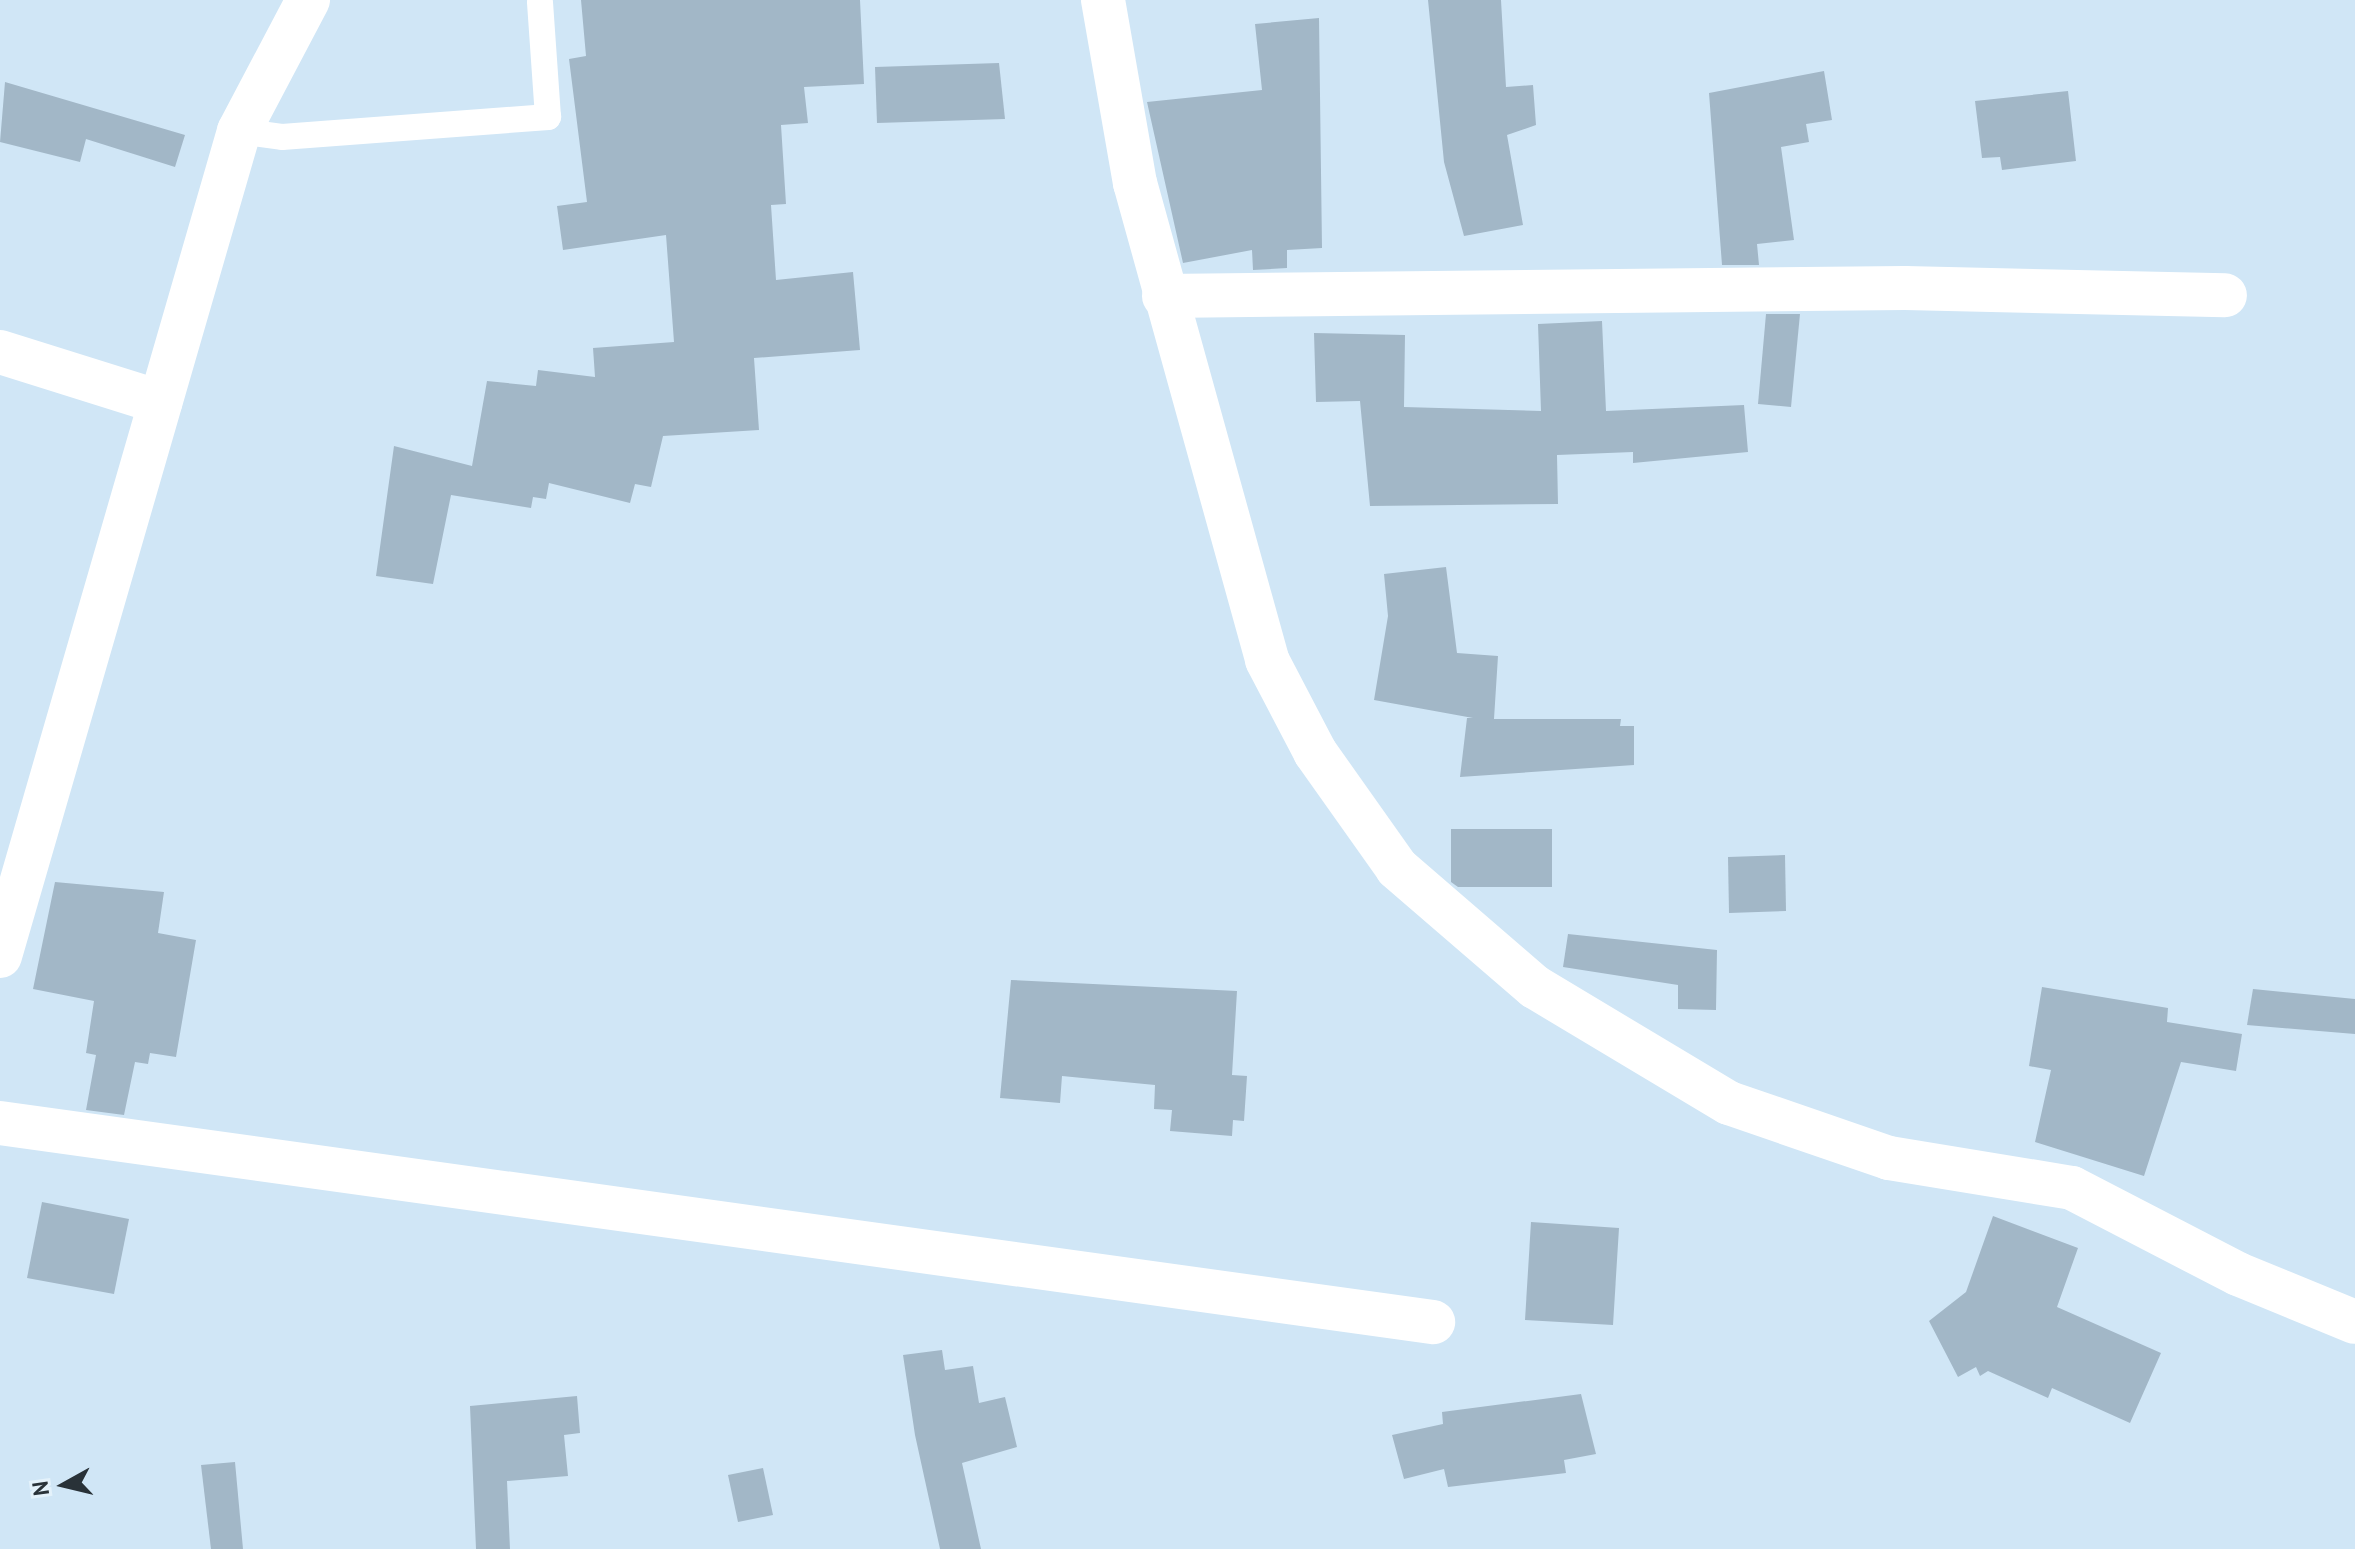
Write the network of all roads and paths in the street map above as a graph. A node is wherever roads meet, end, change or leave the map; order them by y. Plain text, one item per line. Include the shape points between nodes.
1 (308, 0) edge
2 (1103, 0) edge
3 (540, 2) dead end
4 (239, 131) junction
5 (2225, 295) dead end
6 (1164, 296) junction
7 (0, 352) edge
8 (160, 402) junction
9 (0, 956) edge
10 (0, 1123) edge
11 (1433, 1322) dead end
12 (2355, 1322) edge

1 - 4 street
2 - 6 street via 1135,183
3 - 4 lane via 548,117 282,137
4 - 8 street
5 - 6 street via 1890,288
6 - 12 street via 1267,660 1315,752 1397,868 1471,935 1535,987 1729,1103 1889,1158 2072,1188 2238,1274
7 - 8 street
8 - 9 street
10 - 11 street

